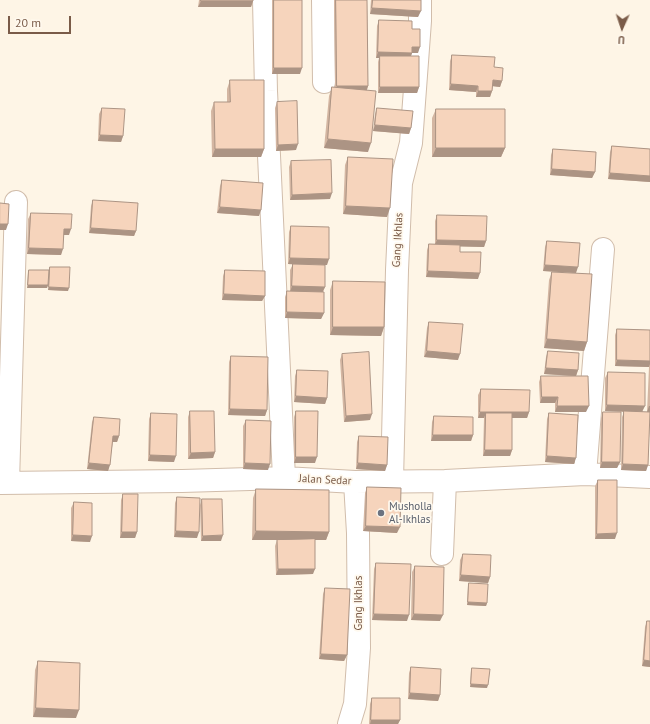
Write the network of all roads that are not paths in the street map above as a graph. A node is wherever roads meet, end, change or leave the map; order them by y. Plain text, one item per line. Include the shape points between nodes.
1 (264, 0) edge
2 (323, 0) edge
3 (420, 0) edge
4 (324, 82) dead end
5 (16, 202) dead end
6 (603, 248) dead end
7 (585, 474) junction
8 (650, 477) edge
9 (284, 478) junction
10 (392, 481) junction
11 (445, 481) junction
12 (355, 482) junction
13 (4, 483) edge
14 (442, 554) dead end
15 (349, 724) edge

1 - 9 street
2 - 4 street
3 - 10 street, Gang Ikhlas via 411,143 401,183
5 - 13 street
6 - 7 street
7 - 8 street, Jalan Sedar
7 - 11 street, Jalan Sedar
9 - 12 street, Jalan Sedar
9 - 13 street, Jalan Sedar
10 - 11 street, Jalan Sedar
10 - 12 street, Jalan Sedar
11 - 14 street
12 - 15 street, Gang Ikhlas via 359,648 355,704

